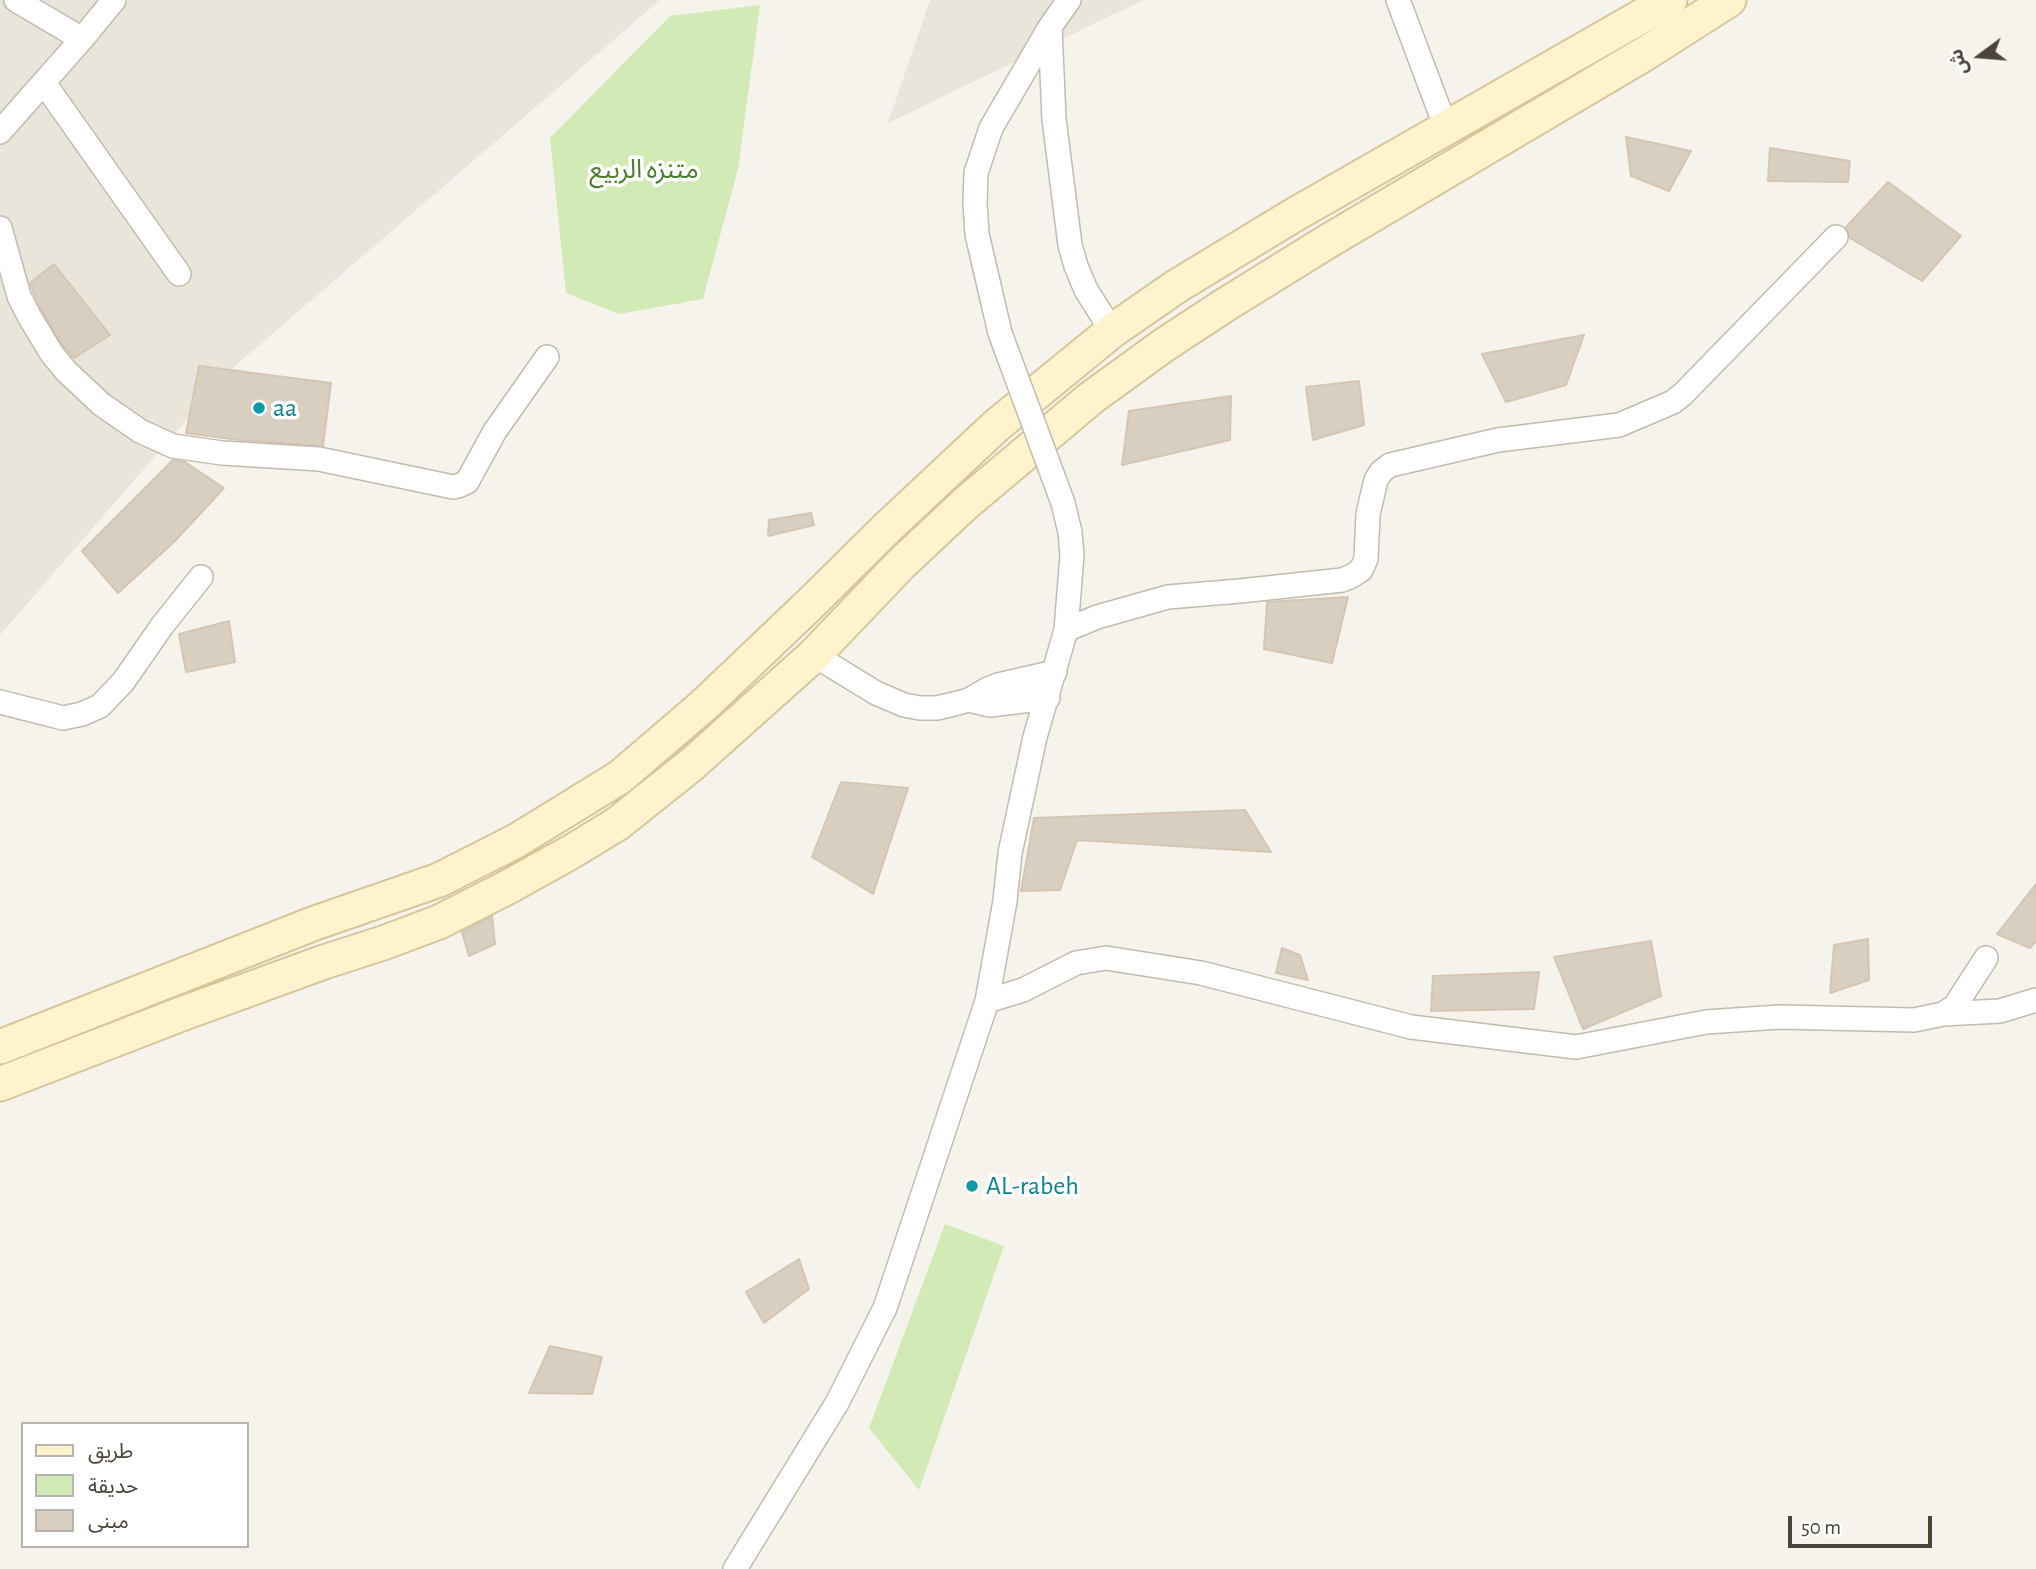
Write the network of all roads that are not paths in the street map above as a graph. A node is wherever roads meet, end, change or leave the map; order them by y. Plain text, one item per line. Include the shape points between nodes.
1 (16, 0) edge
2 (114, 0) edge
3 (1069, 0) edge
4 (1398, 0) edge
5 (1670, 0) edge
6 (1729, 0) edge
7 (1050, 27) junction
8 (82, 39) junction
9 (44, 83) junction
10 (1446, 128) junction
11 (0, 132) edge
12 (0, 228) edge
13 (1836, 237) dead end
14 (179, 274) dead end
15 (1112, 331) junction
16 (547, 357) dead end
17 (201, 577) dead end
18 (1066, 631) junction
19 (814, 655) junction
20 (1055, 672) junction
21 (1048, 698) junction
22 (969, 700) junction
23 (0, 702) edge
24 (366, 905) junction
25 (383, 943) junction
26 (1986, 958) dead end
27 (2036, 1000) edge
28 (987, 1001) junction
29 (1942, 1014) junction
30 (0, 1047) edge
31 (0, 1084) edge
32 (735, 1569) edge

1 - 8 street
2 - 8 street
3 - 7 street
4 - 10 street
5 - 10 main road
6 - 19 main road via 1164,345 1091,398 966,503
7 - 15 street via 1054,119 1070,244 1086,290
7 - 18 street, bridge via 991,128 976,173 975,203 977,234 1000,333 1070,532
8 - 9 street
9 - 11 street
9 - 14 street
10 - 15 main road via 1282,222
12 - 16 street via 19,296 41,338 66,371 123,421 173,446 319,459 458,486 467,482 495,431
13 - 18 street via 1673,402 1619,425 1498,440 1390,465 1377,480 1367,514 1366,559 1352,576 1168,597
15 - 24 main road via 997,425 704,705 621,777 461,869
17 - 23 street via 100,706 63,718
18 - 20 street
19 - 22 street via 904,705 937,708
19 - 25 main road via 617,824 508,887 439,922
20 - 21 street
20 - 22 street via 998,685
21 - 22 street via 990,705
21 - 28 street via 1010,853
24 - 25 main road
24 - 30 main road
25 - 31 main road
26 - 29 street via 1955,1006
27 - 29 street via 2000,1011
28 - 29 street via 1023,990 1076,963 1106,958 1201,973 1411,1027 1576,1047 1706,1022 1779,1017 1914,1020
28 - 32 street via 885,1308 837,1403

